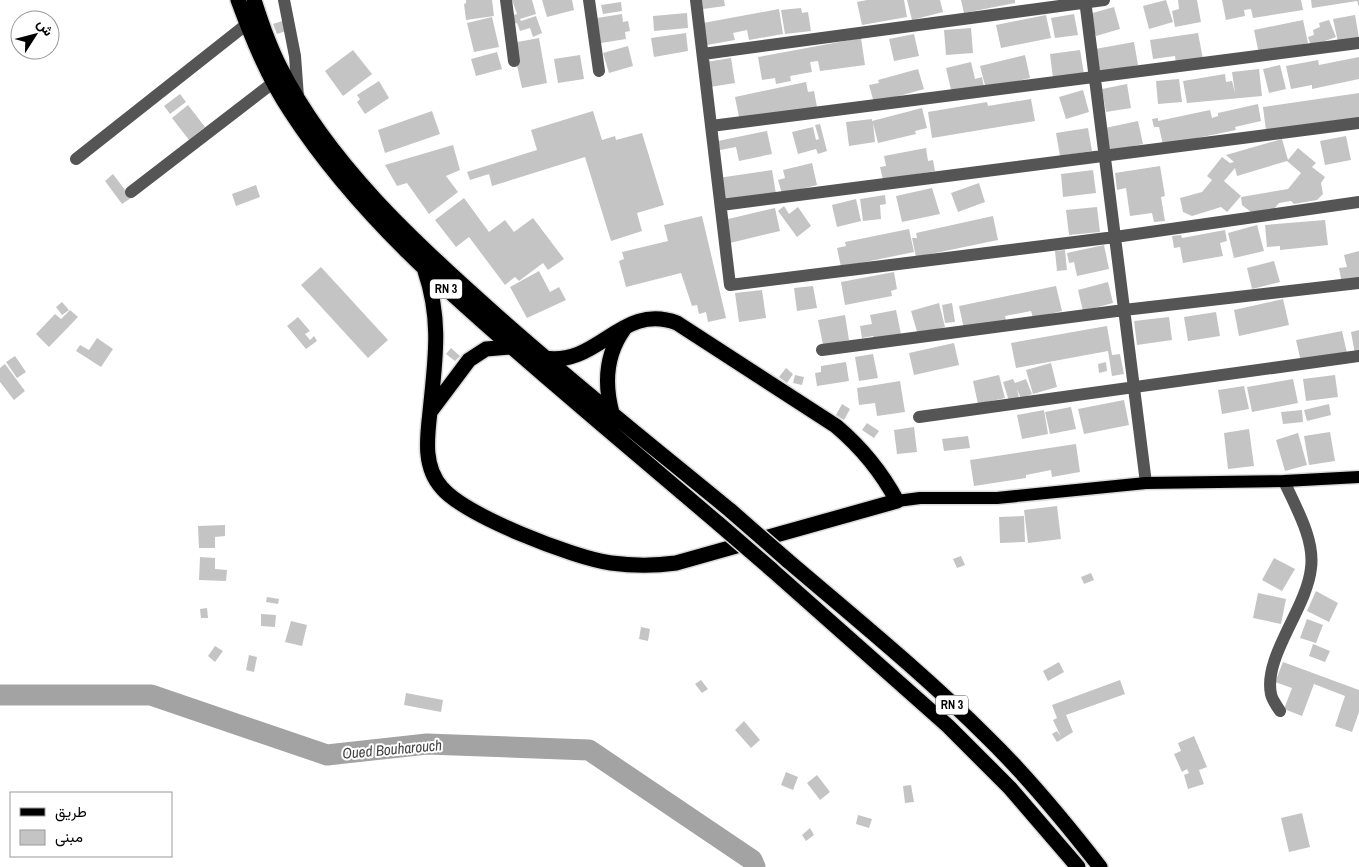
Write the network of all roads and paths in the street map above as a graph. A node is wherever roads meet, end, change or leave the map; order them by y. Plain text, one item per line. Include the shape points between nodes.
1 (238, 0) edge
2 (254, 0) edge
3 (284, 0) edge
4 (506, 0) edge
5 (589, 0) edge
6 (696, 0) edge
7 (1104, 0) edge
8 (1085, 1) edge
9 (247, 24) junction
10 (1359, 43) edge
11 (702, 54) junction
12 (514, 60) dead end
13 (599, 70) dead end
14 (1094, 76) junction
15 (274, 82) junction
16 (298, 97) junction
17 (1359, 123) edge
18 (711, 126) junction
19 (1104, 156) junction
20 (76, 159) dead end
21 (131, 192) dead end
22 (1359, 202) edge
23 (721, 205) junction
24 (1114, 237) junction
25 (425, 269) junction
26 (1359, 283) edge
27 (1124, 310) junction
28 (628, 324) junction
29 (511, 346) junction
30 (822, 350) dead end
31 (1359, 356) edge
32 (544, 358) junction
33 (1134, 387) junction
34 (430, 412) junction
35 (612, 413) junction
36 (919, 417) dead end
37 (1359, 477) edge
38 (1284, 481) junction
39 (1146, 483) junction
40 (897, 501) junction
41 (1280, 711) dead end
42 (1078, 867) edge
43 (1100, 867) edge

1 - 9 highway, RN 3
2 - 16 highway, RN 3 via 280,66
3 - 16 street via 295,56
4 - 12 street
5 - 13 street
6 - 11 street
7 - 8 street
8 - 11 street
8 - 14 street
9 - 15 highway, RN 3
9 - 20 street
10 - 14 street
11 - 18 street
14 - 18 street
14 - 19 street
15 - 21 street
15 - 25 highway, RN 3 via 291,112 337,174 401,247
16 - 32 highway, RN 3 via 334,149 414,240
17 - 19 street
18 - 23 street
19 - 23 street
19 - 24 street
22 - 24 street
23 - 24 street via 730,286
24 - 27 street
25 - 29 highway, RN 3
25 - 34 highway via 434,295 437,319
26 - 27 street
27 - 30 street
27 - 33 street
28 - 32 highway via 578,356
28 - 35 highway via 609,360 607,386
28 - 40 highway via 653,318 677,323 836,426 865,452
29 - 34 highway via 486,350 469,360
29 - 42 highway, RN 3, bridge via 948,726 1010,788
31 - 33 street
32 - 35 highway, RN 3
33 - 36 street
33 - 39 street
34 - 40 highway via 427,454 434,475 442,488 462,505 512,530 610,563 649,567 676,563
35 - 43 highway, RN 3, bridge via 898,655 988,738 1054,809
37 - 38 main road
38 - 39 main road
38 - 41 street via 1311,550 1312,568 1302,602 1270,670 1271,695
39 - 40 main road via 997,498

